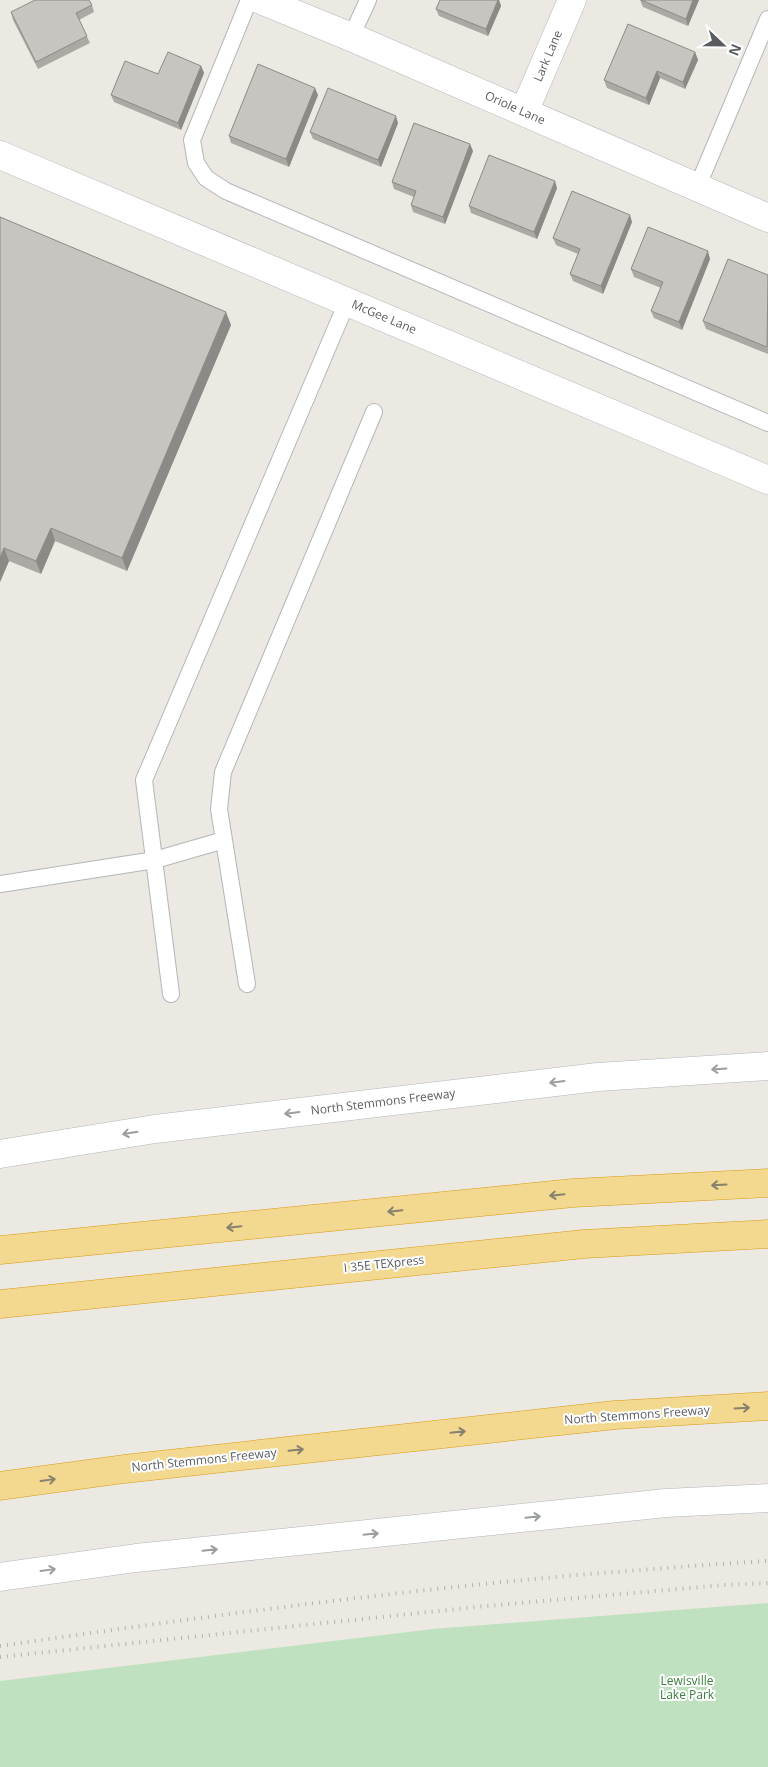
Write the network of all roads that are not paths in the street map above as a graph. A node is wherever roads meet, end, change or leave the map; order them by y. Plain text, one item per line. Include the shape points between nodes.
1 (249, 0) edge
2 (261, 0) edge
3 (368, 0) edge
4 (572, 0) edge
5 (768, 19) edge
6 (351, 37) junction
7 (524, 112) junction
8 (0, 155) edge
9 (697, 188) junction
10 (768, 218) edge
11 (347, 302) junction
12 (374, 412) dead end
13 (768, 422) edge
14 (768, 480) edge
15 (224, 840) junction
16 (155, 860) junction
17 (0, 884) edge
18 (248, 984) dead end
19 (172, 994) dead end
20 (768, 1066) edge
21 (0, 1154) edge
22 (768, 1183) edge
23 (768, 1234) edge
24 (0, 1250) edge
25 (52, 1298) junction
26 (0, 1304) edge
27 (0, 1316) edge
28 (768, 1406) edge
29 (0, 1486) edge
30 (768, 1498) edge
31 (0, 1577) edge

1 - 13 lane via 192,140 196,163 206,178 226,191
2 - 6 main road, Oriole Lane
3 - 6 lane
4 - 7 main road, Lark Lane
5 - 9 lane
6 - 7 main road, Oriole Lane
7 - 9 main road, Oriole Lane
8 - 11 main road, McGee Lane
9 - 10 main road, Oriole Lane
11 - 14 main road, McGee Lane
11 - 16 lane via 144,780
12 - 15 lane via 222,772 219,809
15 - 16 lane
15 - 18 lane
16 - 17 lane
16 - 19 lane
20 -> 21 main road, North Stemmons Freeway via 598,1077 155,1129
22 -> 24 highway via 573,1193
23 - 25 highway, I 35E TEXpress via 584,1244
25 - 26 highway, I 35E TEXpress
25 - 27 highway
29 -> 28 highway, North Stemmons Freeway via 124,1469 606,1416
31 -> 30 main road via 136,1558 666,1503

